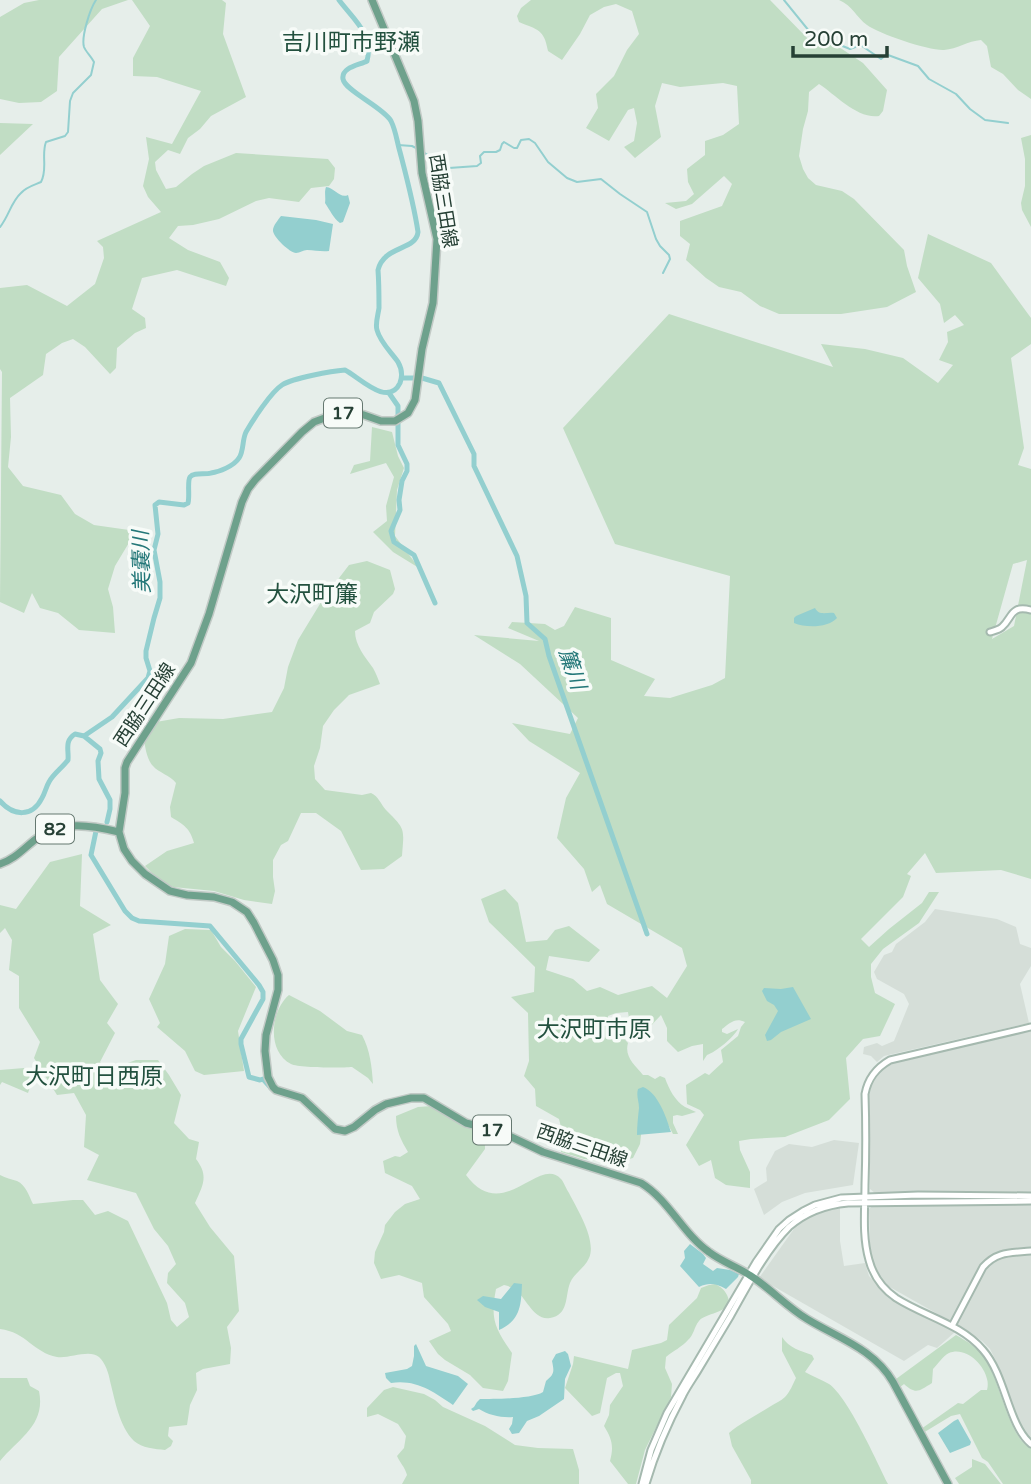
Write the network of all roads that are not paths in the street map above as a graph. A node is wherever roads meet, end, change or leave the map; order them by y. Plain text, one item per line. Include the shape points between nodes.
1 (372, 0) edge
2 (1031, 610) edge
3 (990, 632) dead end
4 (119, 832) junction
5 (0, 864) edge
6 (1031, 1027) edge
7 (865, 1199) junction
8 (1031, 1199) edge
9 (1031, 1251) edge
10 (751, 1276) junction
11 (952, 1326) junction
12 (1031, 1444) edge
13 (644, 1484) edge
14 (947, 1484) edge

1 - 4 main road, 西脇三田線 / 17 via 414,100 420,163 437,239 433,303 415,400 411,410 395,421 346,412 314,422 248,489 191,663 127,762
2 - 3 street via 1018,609 1002,627
4 - 5 main road, 82 via 87,825 61,827
4 - 10 main road, 西脇三田線 / 17 via 132,861 158,884 176,893 232,902 254,923 278,978 265,1042 268,1077 276,1090 302,1098 335,1129 345,1131 386,1104 424,1098 466,1124 501,1132 544,1152 635,1181 652,1191 707,1251
6 - 7 street via 890,1060 878,1067 865,1094
7 - 8 street via 918,1195
7 - 10 street via 828,1200 789,1220
7 - 11 street via 867,1251 879,1281 902,1301
9 - 11 street via 1000,1254 989,1260
10 - 13 street via 667,1413 650,1450
10 - 14 main road, 西脇三田線 / 17 via 799,1314 883,1367
11 - 12 street via 991,1359 1019,1431

